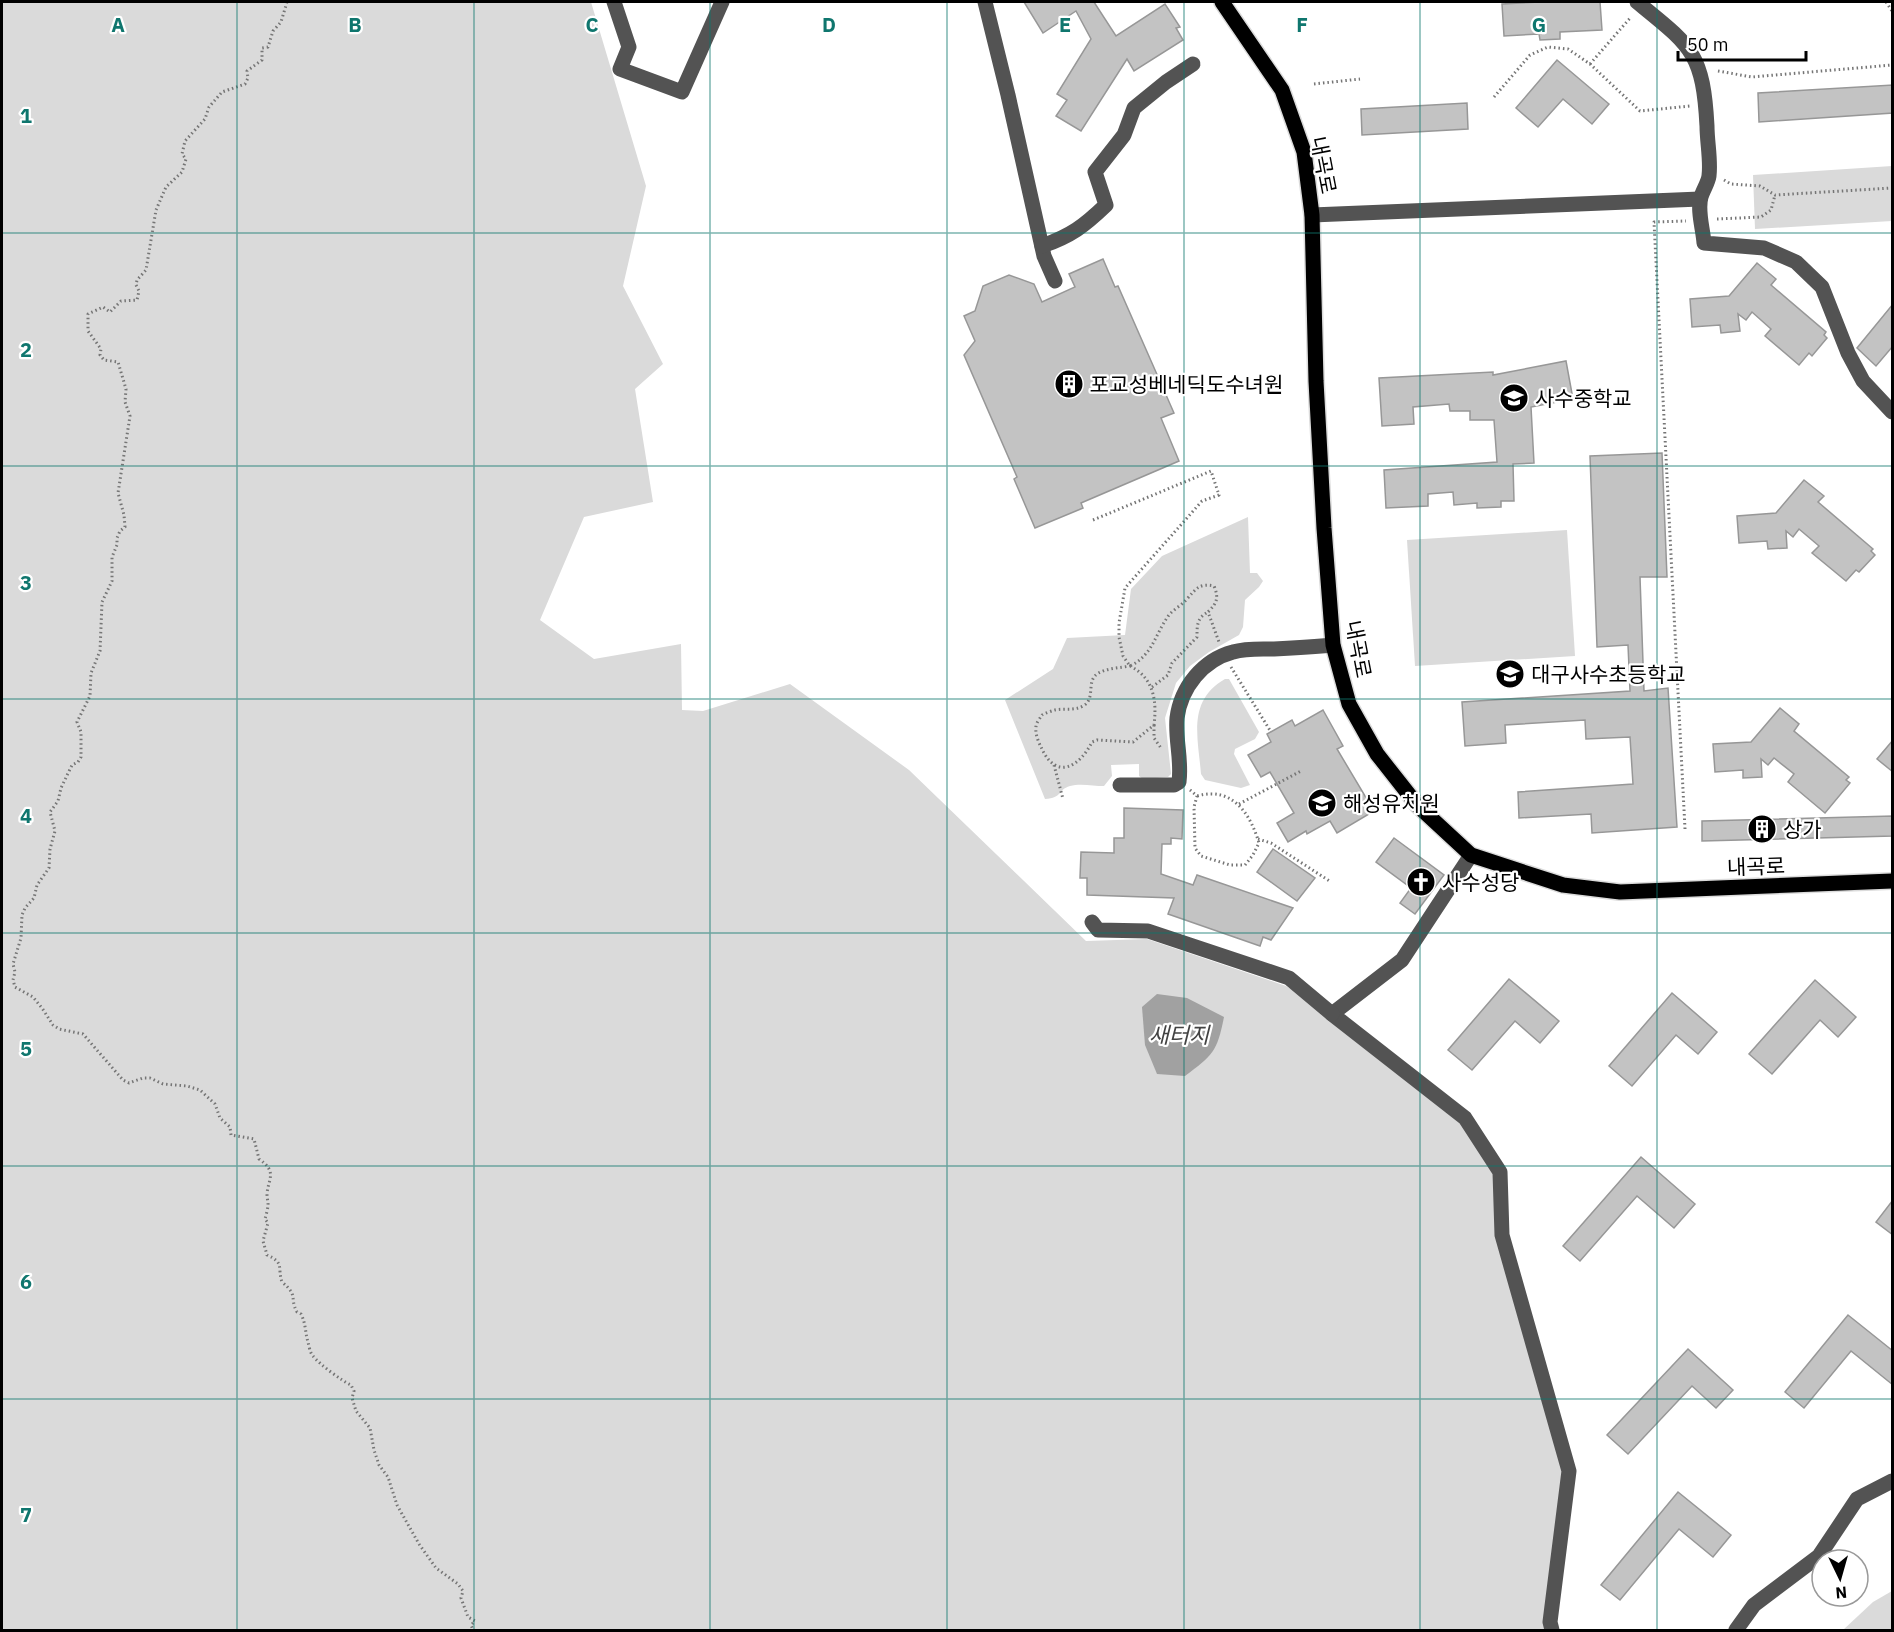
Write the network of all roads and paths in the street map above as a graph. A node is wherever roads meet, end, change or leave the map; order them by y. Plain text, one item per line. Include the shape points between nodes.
1 (287, 2) edge
2 (614, 2) edge
3 (722, 2) edge
4 (984, 2) edge
5 (1222, 2) edge
6 (1886, 2) edge
7 (1634, 9) edge
8 (1893, 11) edge
9 (1193, 64) dead end
10 (1590, 64) junction
11 (1893, 65) edge
12 (1718, 71) dead end
13 (1360, 79) dead end
14 (1314, 84) dead end
15 (1494, 98) dead end
16 (1690, 106) dead end
17 (1724, 180) dead end
18 (1893, 188) edge
19 (1775, 195) junction
20 (1700, 199) junction
21 (1312, 215) junction
22 (1696, 220) dead end
23 (1707, 220) dead end
24 (1042, 246) junction
25 (1055, 281) dead end
26 (1893, 412) edge
27 (1093, 520) dead end
28 (1208, 612) junction
29 (1333, 645) junction
30 (1221, 646) dead end
31 (1229, 663) dead end
32 (1130, 666) junction
33 (1152, 687) junction
34 (1154, 725) junction
35 (1271, 732) dead end
36 (1162, 758) dead end
37 (1054, 765) junction
38 (1301, 771) dead end
39 (1179, 782) junction
40 (1120, 785) dead end
41 (1197, 796) junction
42 (1063, 799) dead end
43 (1239, 804) junction
44 (1685, 829) dead end
45 (1258, 839) junction
46 (1471, 855) junction
47 (1893, 881) edge
48 (1331, 882) dead end
49 (1092, 922) dead end
50 (1332, 1014) junction
51 (1893, 1481) edge
52 (473, 1630) edge
53 (1552, 1630) edge
54 (1736, 1630) edge

1 - 52 path via 268,47 262,48 262,60 247,70 245,84 222,92 186,141 182,172 166,187 156,210 146,270 137,280 137,300 121,301 110,312 103,307 88,314 88,331 101,349 100,355 104,360 118,362 126,389 129,416 117,493 125,527 112,557 112,581 102,602 100,651 91,673 90,696 78,722 81,757 72,765 50,812 55,831 49,868 21,915 13,980 15,987 38,1002 58,1029 83,1034 123,1080 129,1083 143,1077 200,1090 215,1104 231,1135 254,1139 259,1160 270,1172 265,1219 268,1223 263,1241 267,1255 277,1260 282,1282 292,1290 293,1305 304,1319 312,1355 339,1380 351,1385 356,1411 370,1428 379,1465 388,1477 397,1505 436,1568 463,1592 461,1598 468,1617 475,1621 471,1624
2 - 3 street via 629,47 620,69 682,92
4 - 24 street
5 - 21 main road, 내곡로 via 1282,90 1304,152
6 - 8 path
7 - 10 path
7 - 20 street via 1678,36 1698,65 1706,105 1709,177
9 - 24 street via 1134,108 1124,135 1095,172 1106,204 1066,237
10 - 15 path via 1568,49 1548,47 1530,55
10 - 16 path via 1640,111
11 - 12 path via 1752,77
13 - 14 path
17 - 19 path via 1760,186
18 - 19 path
19 - 23 path via 1772,210 1761,217
20 - 21 street
20 - 26 street via 1704,243 1764,248 1796,262 1822,287 1863,381
21 - 29 main road, 내곡로 via 1316,381
22 - 44 path via 1654,222
24 - 25 street
27 - 32 path via 1211,471 1219,495 1202,501 1125,588 1119,637
28 - 30 path
28 - 32 path via 1218,594 1214,586 1206,584 1194,589 1170,614 1149,652
28 - 33 path via 1201,616 1197,637 1172,663 1168,675
29 - 39 street via 1234,651 1220,656 1197,674 1187,688 1177,719
29 - 46 main road, 내곡로 via 1349,704 1377,754 1418,806
31 - 35 path
32 - 33 path
32 - 37 path via 1096,674 1086,705 1042,715 1036,726 1038,740
33 - 34 path
34 - 36 path via 1154,738 1161,747
34 - 37 path via 1132,742 1097,740 1077,764 1066,768
37 - 42 path
38 - 43 path
39 - 40 street
39 - 41 path
41 - 43 path via 1224,796
41 - 45 path via 1196,848 1201,856 1230,865 1245,865
43 - 45 path
45 - 48 path via 1271,843
46 - 47 main road, 내곡로 via 1563,885 1620,892
46 - 50 street via 1402,960
49 - 50 street via 1098,930 1148,931 1289,978
50 - 53 street via 1465,1118 1500,1172 1502,1235 1569,1471
51 - 54 street via 1857,1499 1819,1556 1754,1605

